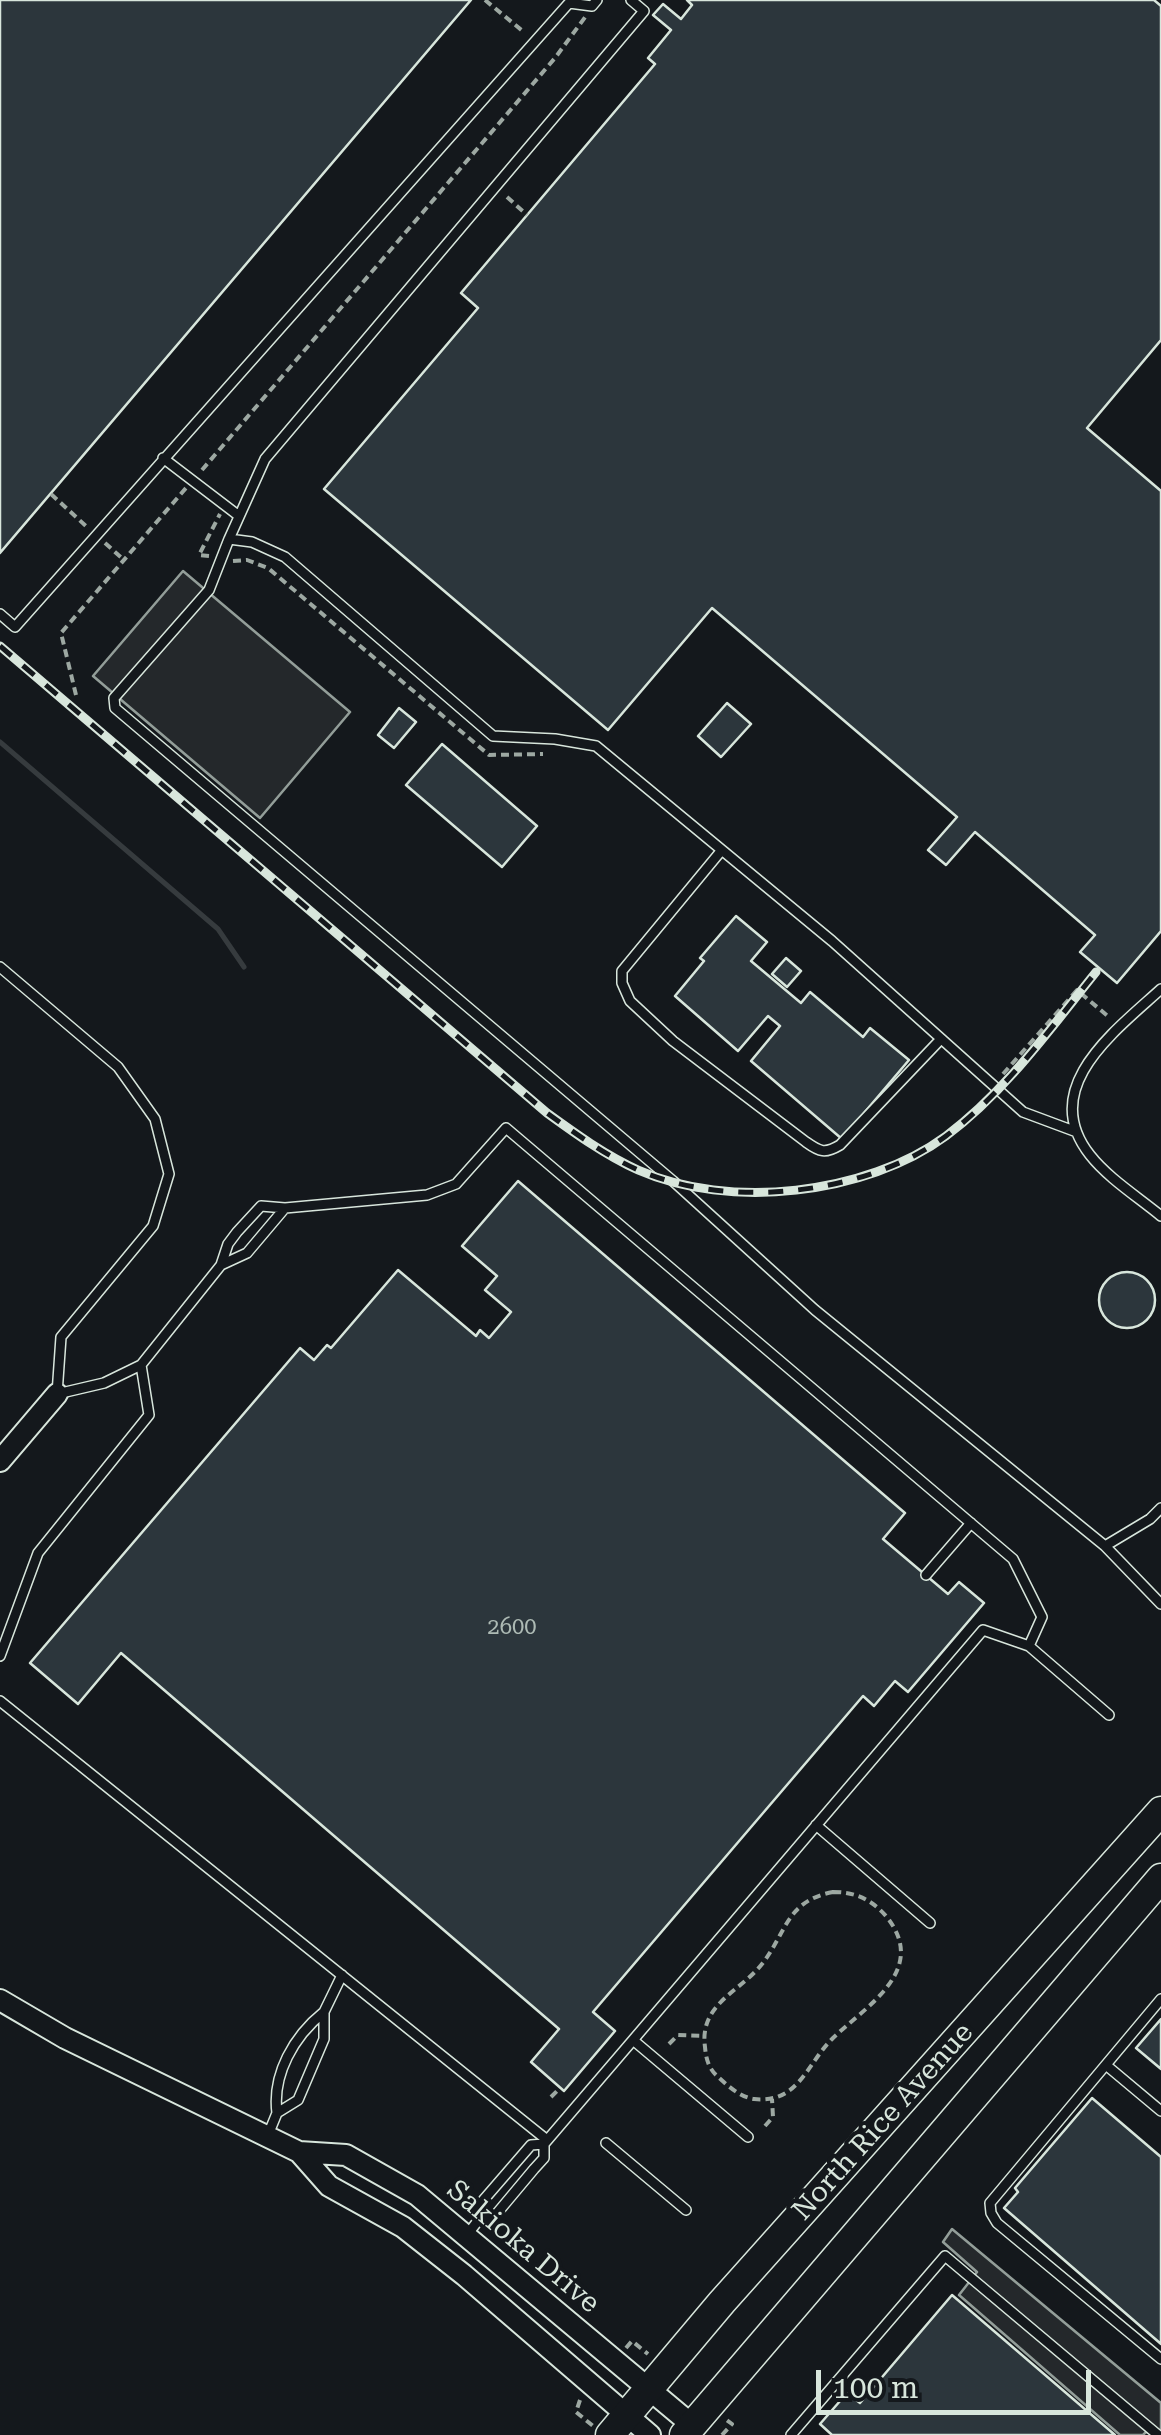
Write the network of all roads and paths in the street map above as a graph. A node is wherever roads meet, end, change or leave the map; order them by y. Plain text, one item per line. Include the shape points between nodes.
1 (486, 0) edge
2 (597, 0) edge
3 (630, 0) edge
4 (582, 4) junction
5 (535, 41) junction
6 (555, 58) junction
7 (494, 186) junction
8 (528, 215) dead end
9 (164, 458) junction
10 (192, 480) junction
11 (225, 505) junction
12 (239, 516) junction
13 (229, 539) junction
14 (221, 558) junction
15 (0, 614) edge
16 (76, 696) dead end
17 (554, 754) dead end
18 (721, 852) junction
19 (0, 967) edge
20 (1161, 989) edge
21 (1110, 1018) dead end
22 (940, 1040) junction
23 (992, 1086) junction
24 (1074, 1131) junction
25 (285, 1208) junction
26 (1161, 1216) edge
27 (220, 1265) junction
28 (142, 1365) junction
29 (57, 1394) junction
30 (0, 1461) edge
31 (1161, 1508) edge
32 (971, 1523) junction
33 (1105, 1546) junction
34 (926, 1575) dead end
35 (1161, 1604) edge
36 (1029, 1646) junction
37 (0, 1656) edge
38 (0, 1701) edge
39 (1109, 1715) dead end
40 (1161, 1812) edge
41 (816, 1825) junction
42 (1161, 1878) edge
43 (930, 1923) dead end
44 (342, 1975) junction
45 (1161, 1999) edge
46 (0, 2000) edge
47 (324, 2012) junction
48 (704, 2036) junction
49 (633, 2040) junction
50 (669, 2044) dead end
51 (1106, 2065) junction
52 (726, 2083) junction
53 (560, 2088) dead end
54 (721, 2089) dead end
55 (551, 2097) dead end
56 (772, 2098) junction
57 (1161, 2111) edge
58 (278, 2113) junction
59 (765, 2126) dead end
60 (268, 2136) junction
61 (748, 2137) dead end
62 (546, 2142) junction
63 (606, 2143) dead end
64 (298, 2152) junction
65 (686, 2210) dead end
66 (472, 2228) junction
67 (1161, 2358) edge
68 (650, 2388) junction
69 (732, 2424) dead end
70 (618, 2425) edge
71 (688, 2430) edge
72 (650, 2435) edge
73 (722, 2435) edge
74 (791, 2435) edge
75 (1158, 2435) edge

1 - 5 path
2 - 4 lane
3 - 7 lane via 644,11
4 - 5 lane via 569,3
4 - 6 path via 587,19
5 - 6 path
5 - 9 lane
6 - 10 path
7 - 8 path
7 - 12 lane via 264,459
9 - 10 lane
9 - 15 lane via 15,627
10 - 11 lane
10 - 16 path via 61,633
11 - 12 lane
11 - 14 path via 199,555
12 - 13 lane
13 - 14 lane
13 - 18 lane via 285,557 493,736 596,746
14 - 17 path via 268,568 490,755
14 - 33 lane via 209,590 114,698 116,708 659,1169 815,1310
18 - 22 lane
18 - 22 lane via 622,970 630,1001 673,1041 828,1152
19 - 29 lane via 118,1068 155,1119 168,1174 154,1226 62,1337
20 - 24 lane via 1108,1037 1082,1072 1071,1109
21 - 23 path via 1077,990
22 - 23 lane
23 - 24 lane via 1022,1112
24 - 26 lane via 1092,1158
25 - 27 lane via 246,1253
25 - 27 lane via 262,1206 228,1244
25 - 32 lane via 427,1195 456,1184 506,1128
27 - 28 lane
28 - 29 lane
28 - 37 lane via 149,1415 38,1553
29 - 30 street
31 - 33 lane
32 - 34 lane
32 - 36 lane via 1013,1559 1042,1616
33 - 35 lane
36 - 39 lane
36 - 41 lane via 983,1630
38 - 44 lane
40 - 68 highway, North Rice Avenue
41 - 43 lane
41 - 49 lane
42 - 71 highway, North Rice Avenue
44 - 47 lane
44 - 62 lane
45 - 51 lane
46 - 60 street, Sakioka Drive
47 - 58 lane via 324,2039 298,2100
47 - 58 lane via 294,2045 274,2090
48 - 50 path via 678,2034
48 - 52 path via 709,2066
48 - 56 path via 716,2004 758,1970 806,1900 849,1893 876,1906 895,1930 898,1971 867,2011 830,2040 804,2079
49 - 61 lane
49 - 62 lane
51 - 57 lane
51 - 67 lane via 994,2196 991,2214
52 - 54 path
52 - 56 path via 748,2098
53 - 55 path
56 - 59 path via 773,2118
58 - 60 lane
60 - 64 street, Sakioka Drive
62 - 66 lane via 544,2158 524,2182 492,2218
62 - 66 lane via 531,2146 480,2204
63 - 65 lane
64 - 66 street, Sakioka Drive via 346,2155
64 - 70 street, Sakioka Drive via 329,2186 402,2226 464,2275
66 - 68 street, Sakioka Drive
68 - 70 highway, North Rice Avenue
68 - 71 street, Sakioka Drive
69 - 73 path
70 - 72 street, Sakioka Drive
74 - 75 lane via 945,2256

